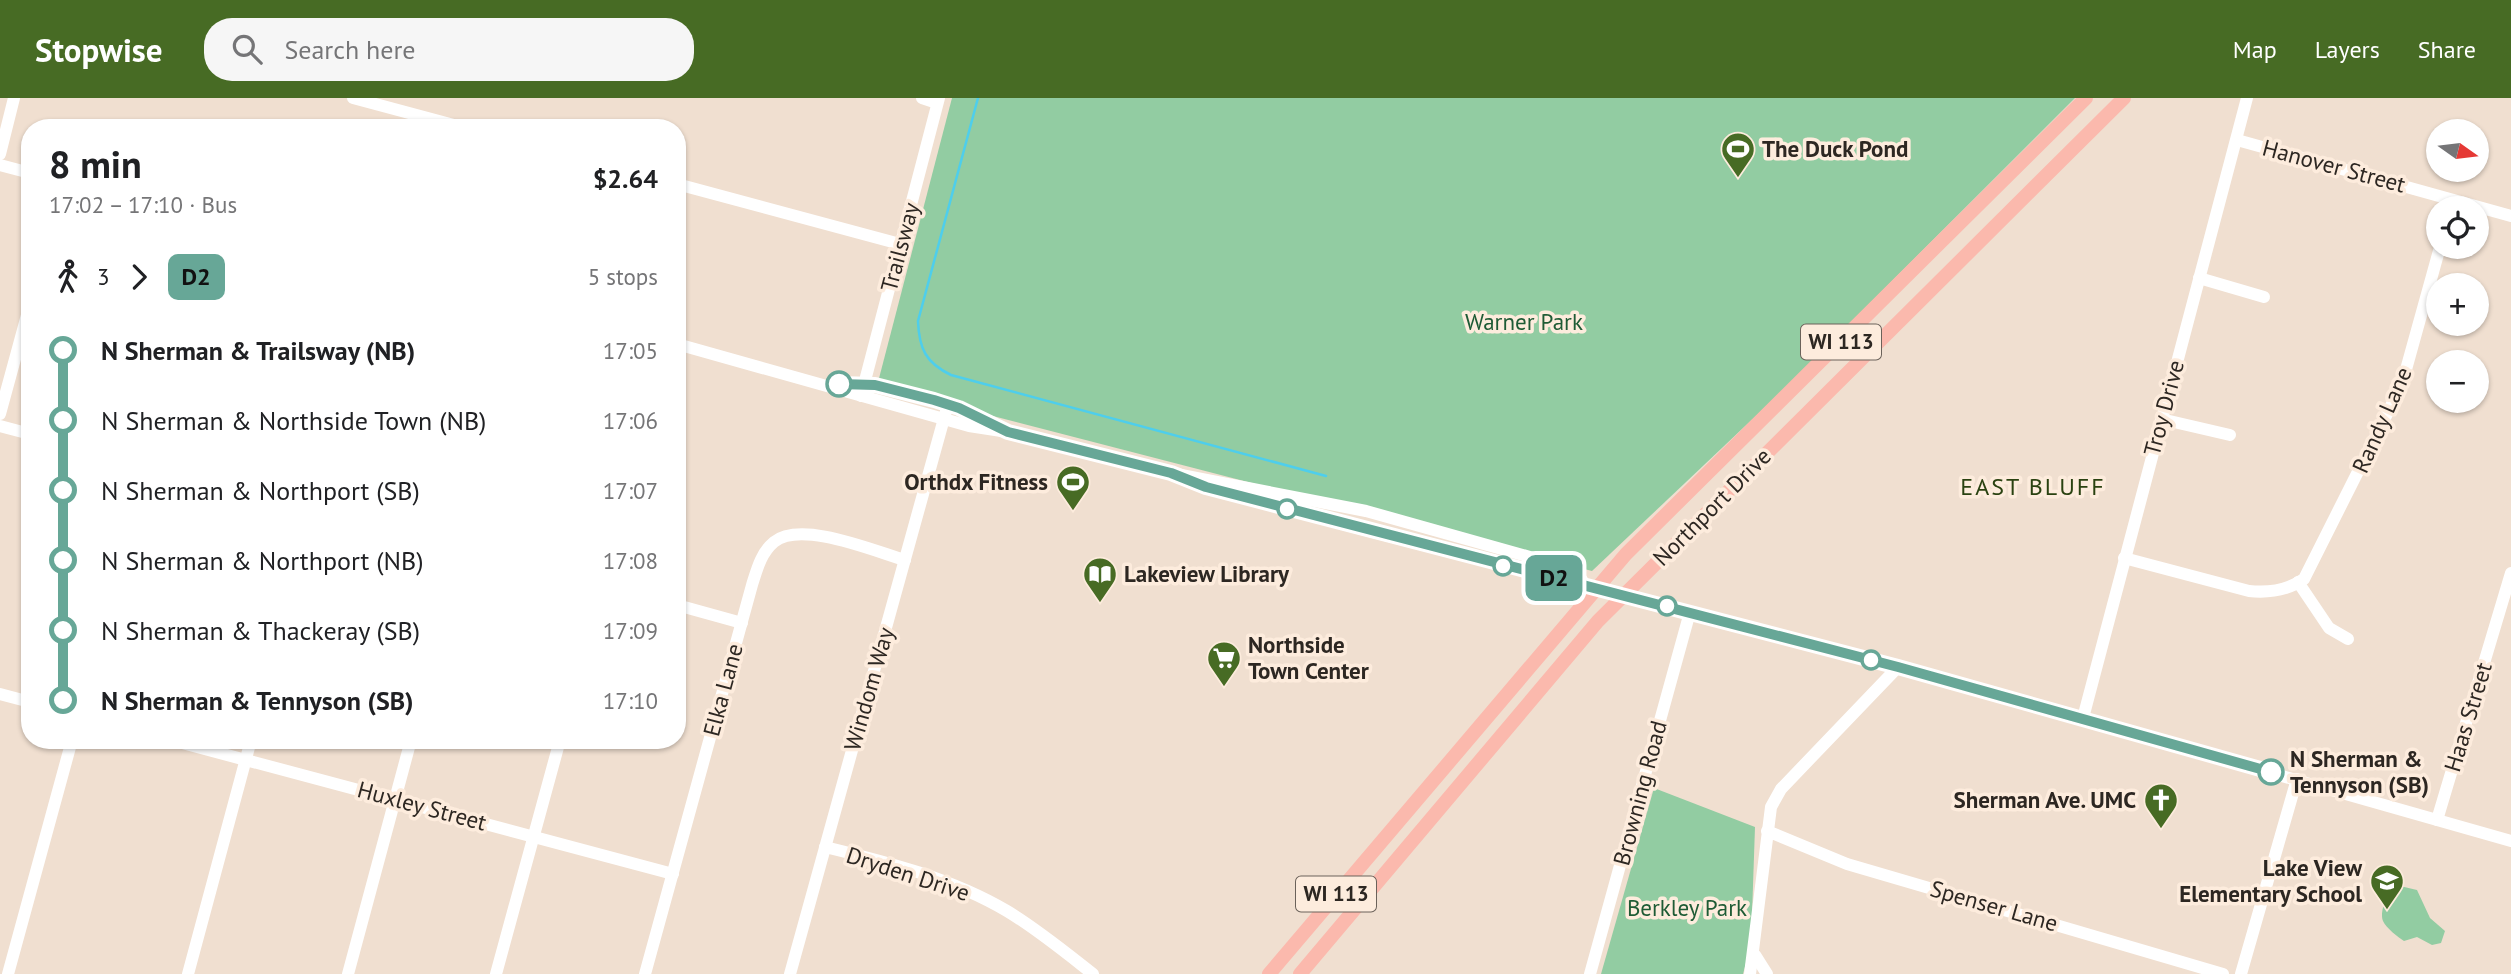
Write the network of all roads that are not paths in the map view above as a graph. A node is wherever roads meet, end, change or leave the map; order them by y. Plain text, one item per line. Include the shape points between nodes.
1 (14, 98) edge
2 (353, 98) edge
3 (922, 98) edge
4 (2086, 98) edge
5 (2124, 98) edge
6 (2247, 98) edge
7 (938, 101) edge
8 (431, 119) edge
9 (2237, 140) junction
10 (0, 154) edge
11 (0, 165) edge
12 (21, 171) edge
13 (686, 186) edge
14 (2426, 197) edge
15 (2489, 212) edge
16 (2511, 216) edge
17 (900, 244) junction
18 (2437, 259) edge
19 (2199, 278) junction
20 (2264, 297) dead end
21 (21, 337) edge
22 (686, 346) edge
23 (863, 390) junction
24 (948, 404) junction
25 (0, 414) edge
26 (2161, 419) junction
27 (944, 420) junction
28 (0, 426) edge
29 (21, 432) edge
30 (1008, 432) junction
31 (2230, 435) dead end
32 (1171, 473) junction
33 (2124, 558) junction
34 (905, 560) junction
35 (2511, 573) edge
36 (2298, 582) junction
37 (1598, 588) junction
38 (1624, 594) junction
39 (686, 608) edge
40 (1690, 612) junction
41 (741, 623) junction
42 (2348, 639) dead end
43 (1898, 667) junction
44 (0, 694) edge
45 (21, 700) edge
46 (2083, 719) junction
47 (70, 749) edge
48 (205, 749) edge
49 (249, 749) edge
50 (409, 749) edge
51 (558, 749) edge
52 (246, 760) junction
53 (2297, 779) junction
54 (395, 799) junction
55 (1404, 815) junction
56 (2437, 820) junction
57 (1767, 831) junction
58 (534, 835) junction
59 (2511, 841) edge
60 (825, 847) junction
61 (1395, 860) junction
62 (673, 874) junction
63 (1755, 955) junction
64 (8, 974) edge
65 (188, 974) edge
66 (348, 974) edge
67 (496, 974) edge
68 (645, 974) edge
69 (790, 974) edge
70 (1093, 974) edge
71 (1269, 974) edge
72 (1300, 974) edge
73 (1590, 974) edge
74 (1750, 974) edge
75 (1767, 974) edge
76 (2223, 974) edge
77 (2241, 974) edge

1 - 10 street
2 - 8 street
3 - 7 street
4 - 37 main road, Northport Drive / WI 113 via 1650,530
5 - 38 main road, Northport Drive / WI 113
6 - 9 street, Troy Drive
7 - 17 street, Trailsway
9 - 14 street, Hanover Street
9 - 19 street, Troy Drive
11 - 12 street
13 - 17 street
15 - 16 street, Hanover Street
17 - 23 street, Trailsway
18 - 36 street, Randy Lane via 2402,384 2316,559
19 - 20 street
19 - 26 street, Troy Drive
21 - 25 street
22 - 23 street
23 - 24 street
23 - 27 street
24 - 27 street, Windom Way
24 - 30 street
26 - 31 street
26 - 33 street, Troy Drive
27 - 30 street
27 - 34 street, Windom Way
28 - 29 street
30 - 32 street
32 - 37 street via 1206,487 1361,529
32 - 37 street via 1331,503 1428,527 1530,557
33 - 36 street via 2249,591 2266,592
33 - 46 street, Troy Drive
34 - 41 street, Elka Lane via 806,533 788,535 764,552
34 - 60 street, Windom Way
35 - 56 street, Haas Street
36 - 42 street via 2329,628
37 - 38 street
37 - 55 main road, Northport Drive / WI 113
38 - 40 street
38 - 61 main road, Northport Drive / WI 113
39 - 41 street
40 - 43 street
40 - 73 street, Browning Road
41 - 62 street, Elka Lane
43 - 46 street
43 - 57 street via 1781,789 1771,807
44 - 45 street
46 - 53 street
47 - 64 street
48 - 52 street, Huxley Street
49 - 52 street
50 - 54 street
51 - 58 street
52 - 54 street, Huxley Street
52 - 65 street
53 - 56 street
53 - 77 street
54 - 58 street, Huxley Street
54 - 66 street
55 - 61 main road
55 - 71 main road, Northport Drive / WI 113
56 - 59 street
57 - 63 street
57 - 76 street, Spenser Lane via 1847,864
58 - 62 street, Huxley Street
58 - 67 street
60 - 69 street, Windom Way
60 - 70 street, Dryden Drive via 947,882 1022,921
61 - 72 main road, Northport Drive / WI 113
62 - 68 street, Elka Lane
63 - 74 street
63 - 75 street

